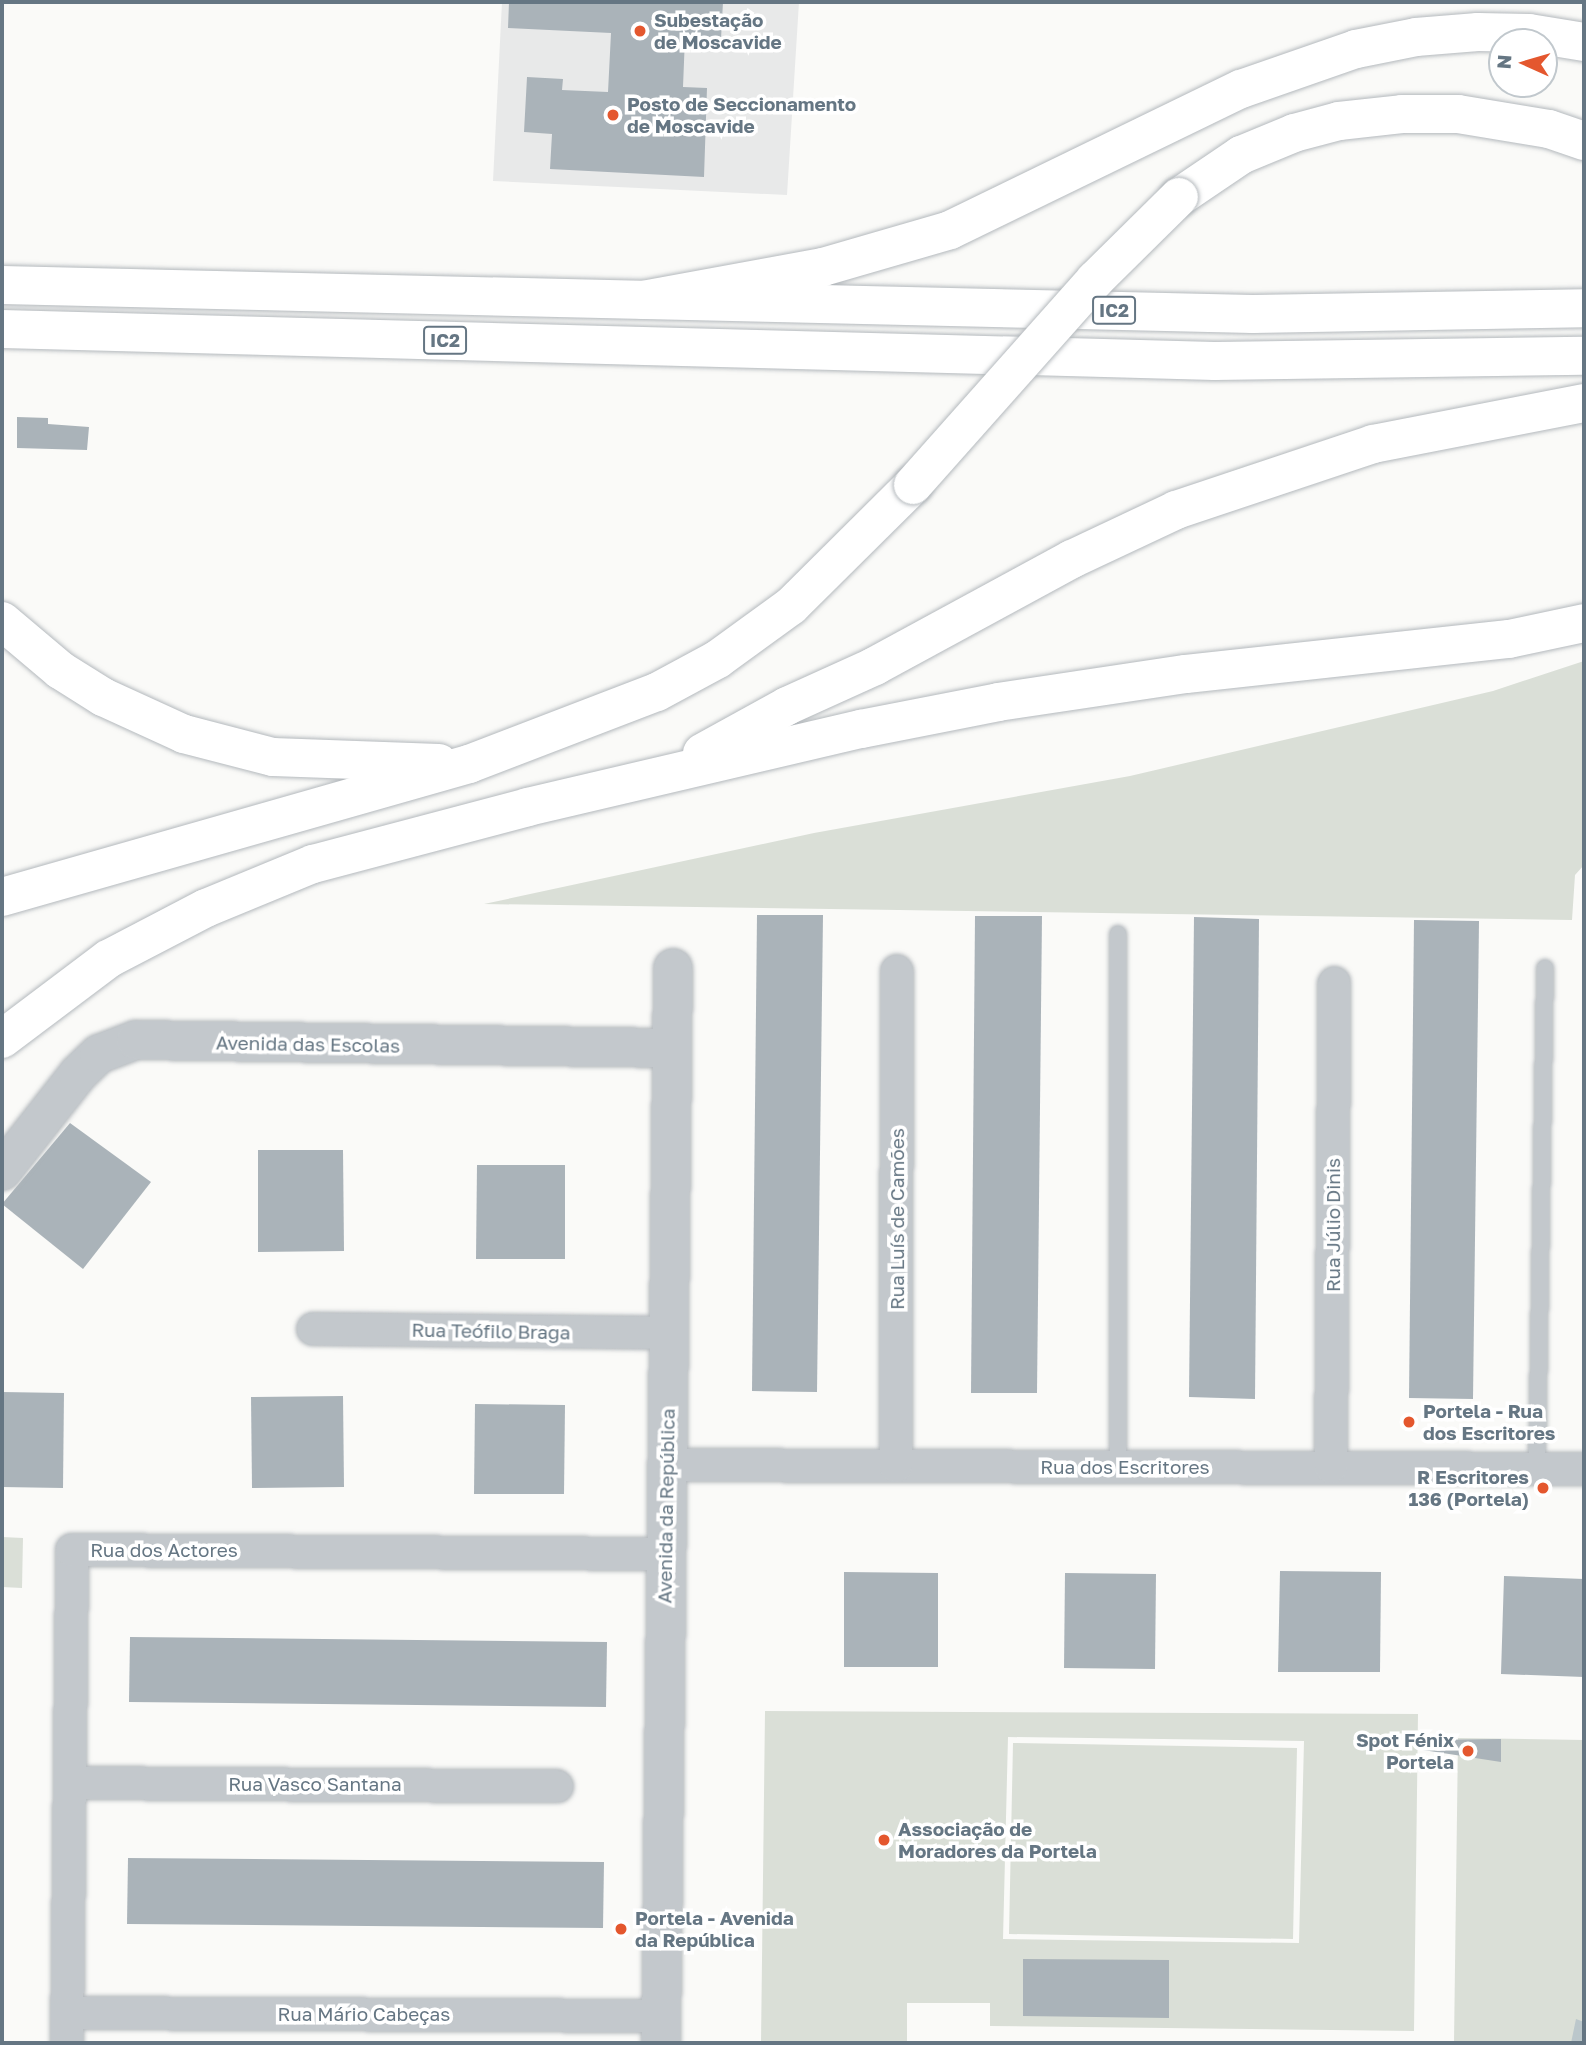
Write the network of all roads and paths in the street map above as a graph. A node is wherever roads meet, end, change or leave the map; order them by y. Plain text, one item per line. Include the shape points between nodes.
1 (1584, 42) edge
2 (1584, 141) edge
3 (2, 285) edge
4 (643, 300) junction
5 (1584, 308) edge
6 (2, 329) edge
7 (1584, 356) edge
8 (1584, 403) edge
9 (2, 621) edge
10 (1584, 623) edge
11 (469, 764) junction
12 (660, 775) junction
13 (2, 897) edge
14 (1118, 934) dead end
15 (673, 968) dead end
16 (1545, 968) dead end
17 (897, 971) dead end
18 (1334, 983) dead end
19 (2, 1040) edge
20 (671, 1048) junction
21 (2, 1171) edge
22 (313, 1329) dead end
23 (668, 1333) junction
24 (667, 1465) junction
25 (896, 1466) junction
26 (1118, 1467) junction
27 (1331, 1467) junction
28 (1537, 1468) junction
29 (1584, 1469) edge
30 (666, 1554) junction
31 (72, 1783) junction
32 (557, 1786) dead end
33 (67, 2028) edge
34 (661, 2030) edge

1 - 4 highway via 1529,33 1478,32 1416,37 1356,49 1241,89 950,230 823,267
2 - 11 highway, bridge via 1549,129 1458,114 1402,114 1339,121 1241,155 1180,197 1095,279 913,485 827,574 718,659 657,692
3 - 4 highway, IC2
4 - 5 highway, IC2 via 1253,314
6 - 7 highway, IC2 via 1215,361
8 - 12 highway via 1373,444 1176,510 1072,559
9 - 11 highway via 60,670 103,697 184,734 273,757
10 - 12 highway via 1509,639 1186,674 998,702
11 - 13 highway
12 - 19 highway via 313,864 257,886 108,959
14 - 26 lane
15 - 20 street, Avenida da República
16 - 28 lane
17 - 25 street, Rua Luís de Camões
18 - 27 street, Rua Júlio Dinis
20 - 21 street, Avenida das Escolas via 136,1040 99,1054 78,1074
20 - 23 street, Avenida da República
22 - 23 street, Rua Teófilo Braga
23 - 24 street, Avenida da República
24 - 25 street, Rua dos Escritores
24 - 30 street, Avenida da República
25 - 26 street, Rua dos Escritores
26 - 27 street, Rua dos Escritores
27 - 28 street, Rua dos Escritores
28 - 29 street, Rua dos Escritores
30 - 31 street, Rua dos Actores via 72,1550
30 - 34 street, Avenida da República
31 - 32 street, Rua Vasco Santana
31 - 33 street, Rua dos Actores
33 - 34 street, Rua Mário Cabeças

